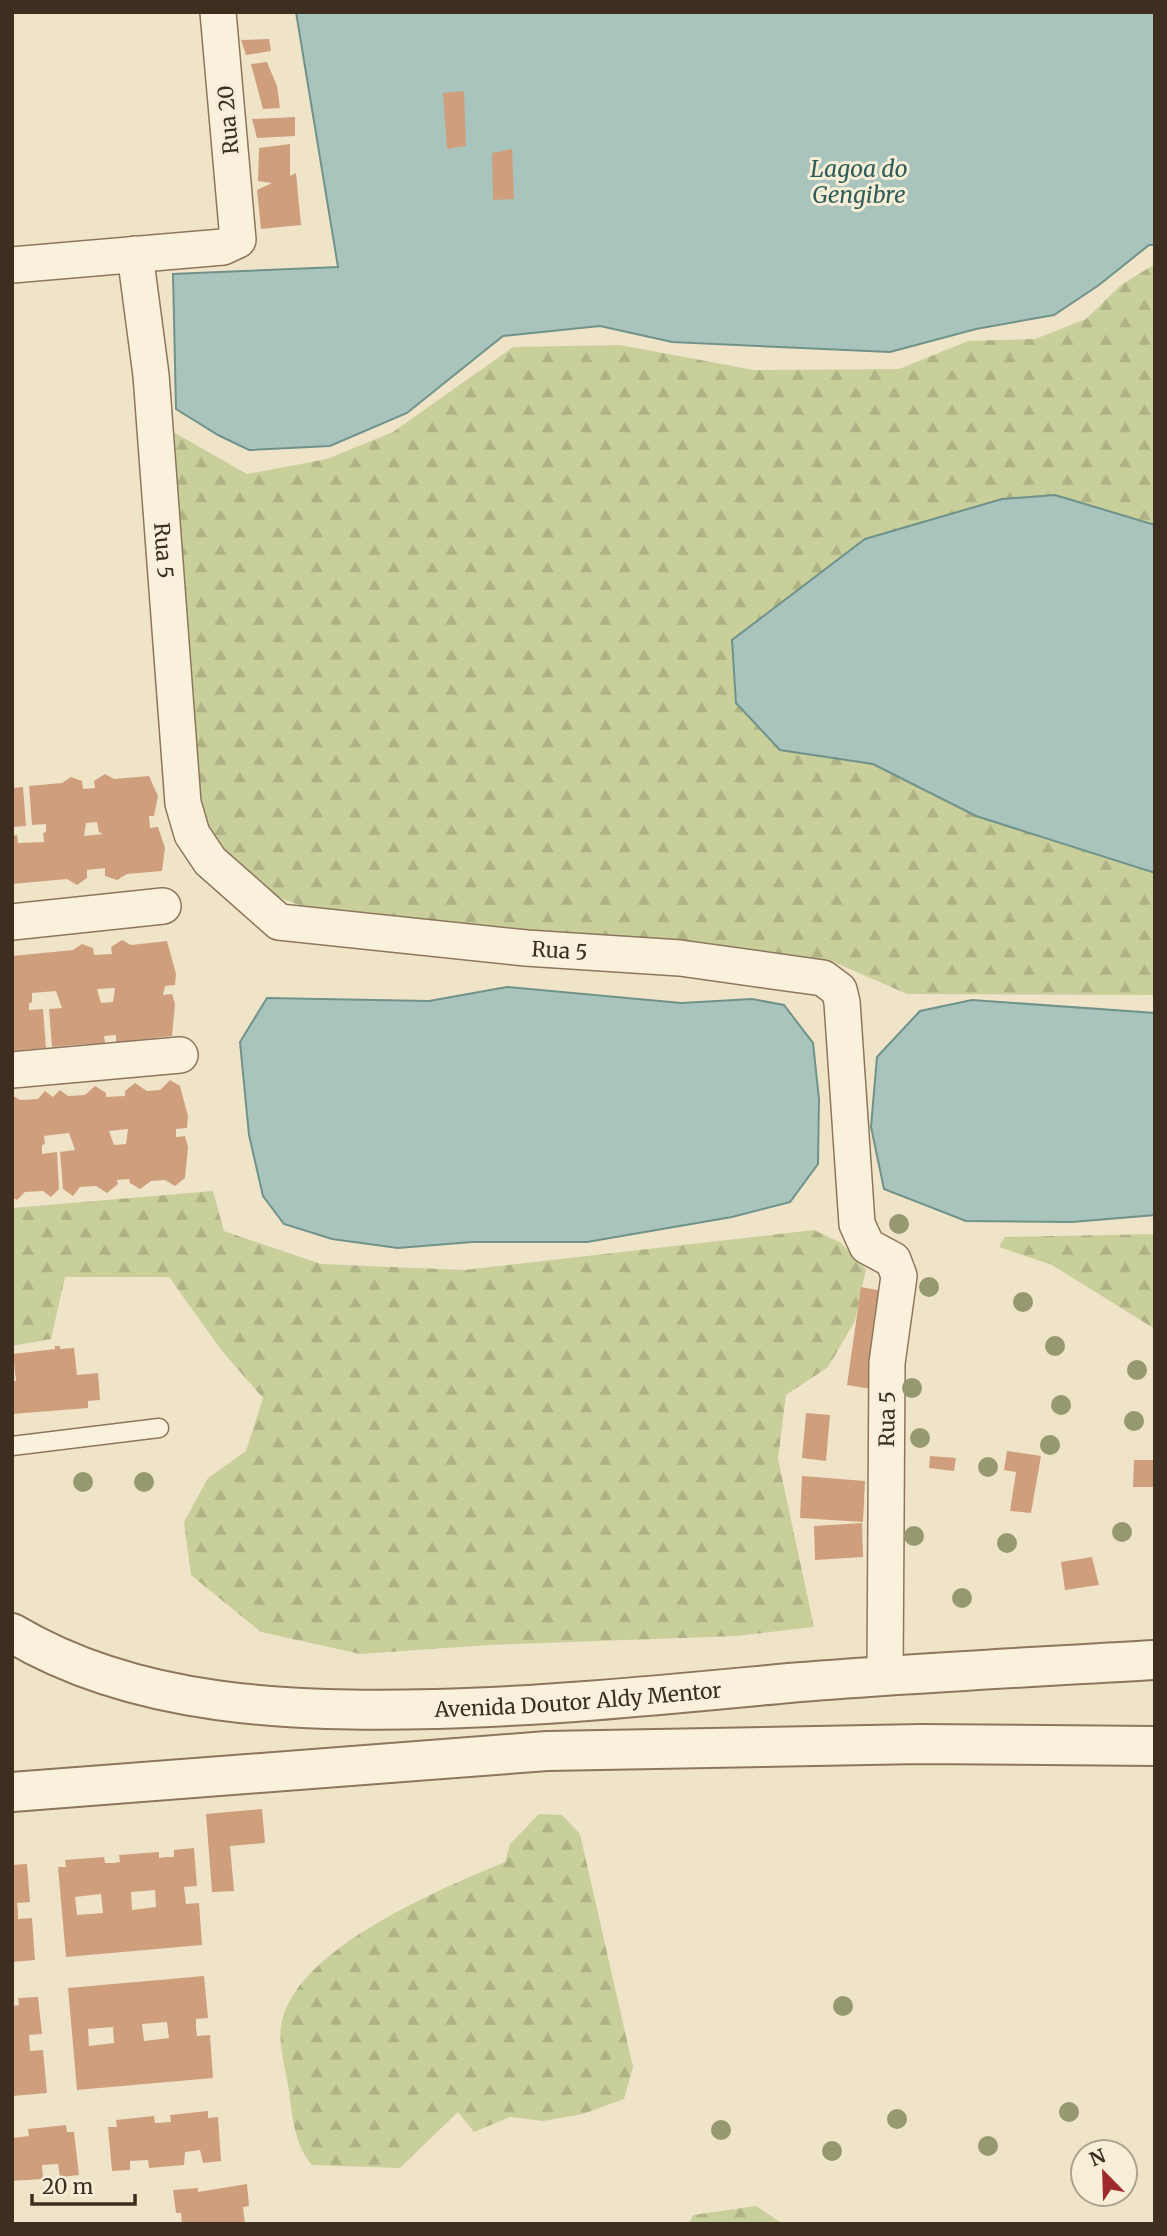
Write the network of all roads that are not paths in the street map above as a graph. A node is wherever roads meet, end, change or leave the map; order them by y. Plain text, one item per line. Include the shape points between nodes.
1 (218, 12) edge
2 (135, 254) junction
3 (12, 265) edge
4 (163, 906) dead end
5 (12, 922) edge
6 (180, 1055) dead end
7 (12, 1070) edge
8 (159, 1428) dead end
9 (12, 1446) edge
10 (12, 1633) edge
11 (1155, 1660) edge
12 (885, 1675) junction
13 (1155, 1746) edge
14 (12, 1792) edge

1 - 2 street, Rua 20 via 238,240 223,247
2 - 3 street
2 - 12 street, Rua 5 via 152,375 183,803 191,834 210,862 279,922 526,948 680,958 824,978 839,990 858,1224 867,1246 893,1260 899,1276 887,1363
4 - 5 street
6 - 7 street
8 - 9 lane
10 - 12 street, Avenida Doutor Aldy Mentor via 51,1656 100,1673 207,1698 287,1708 351,1711 529,1706
11 - 12 street, Avenida Doutor Aldy Mentor
13 - 14 street via 907,1744 547,1751

